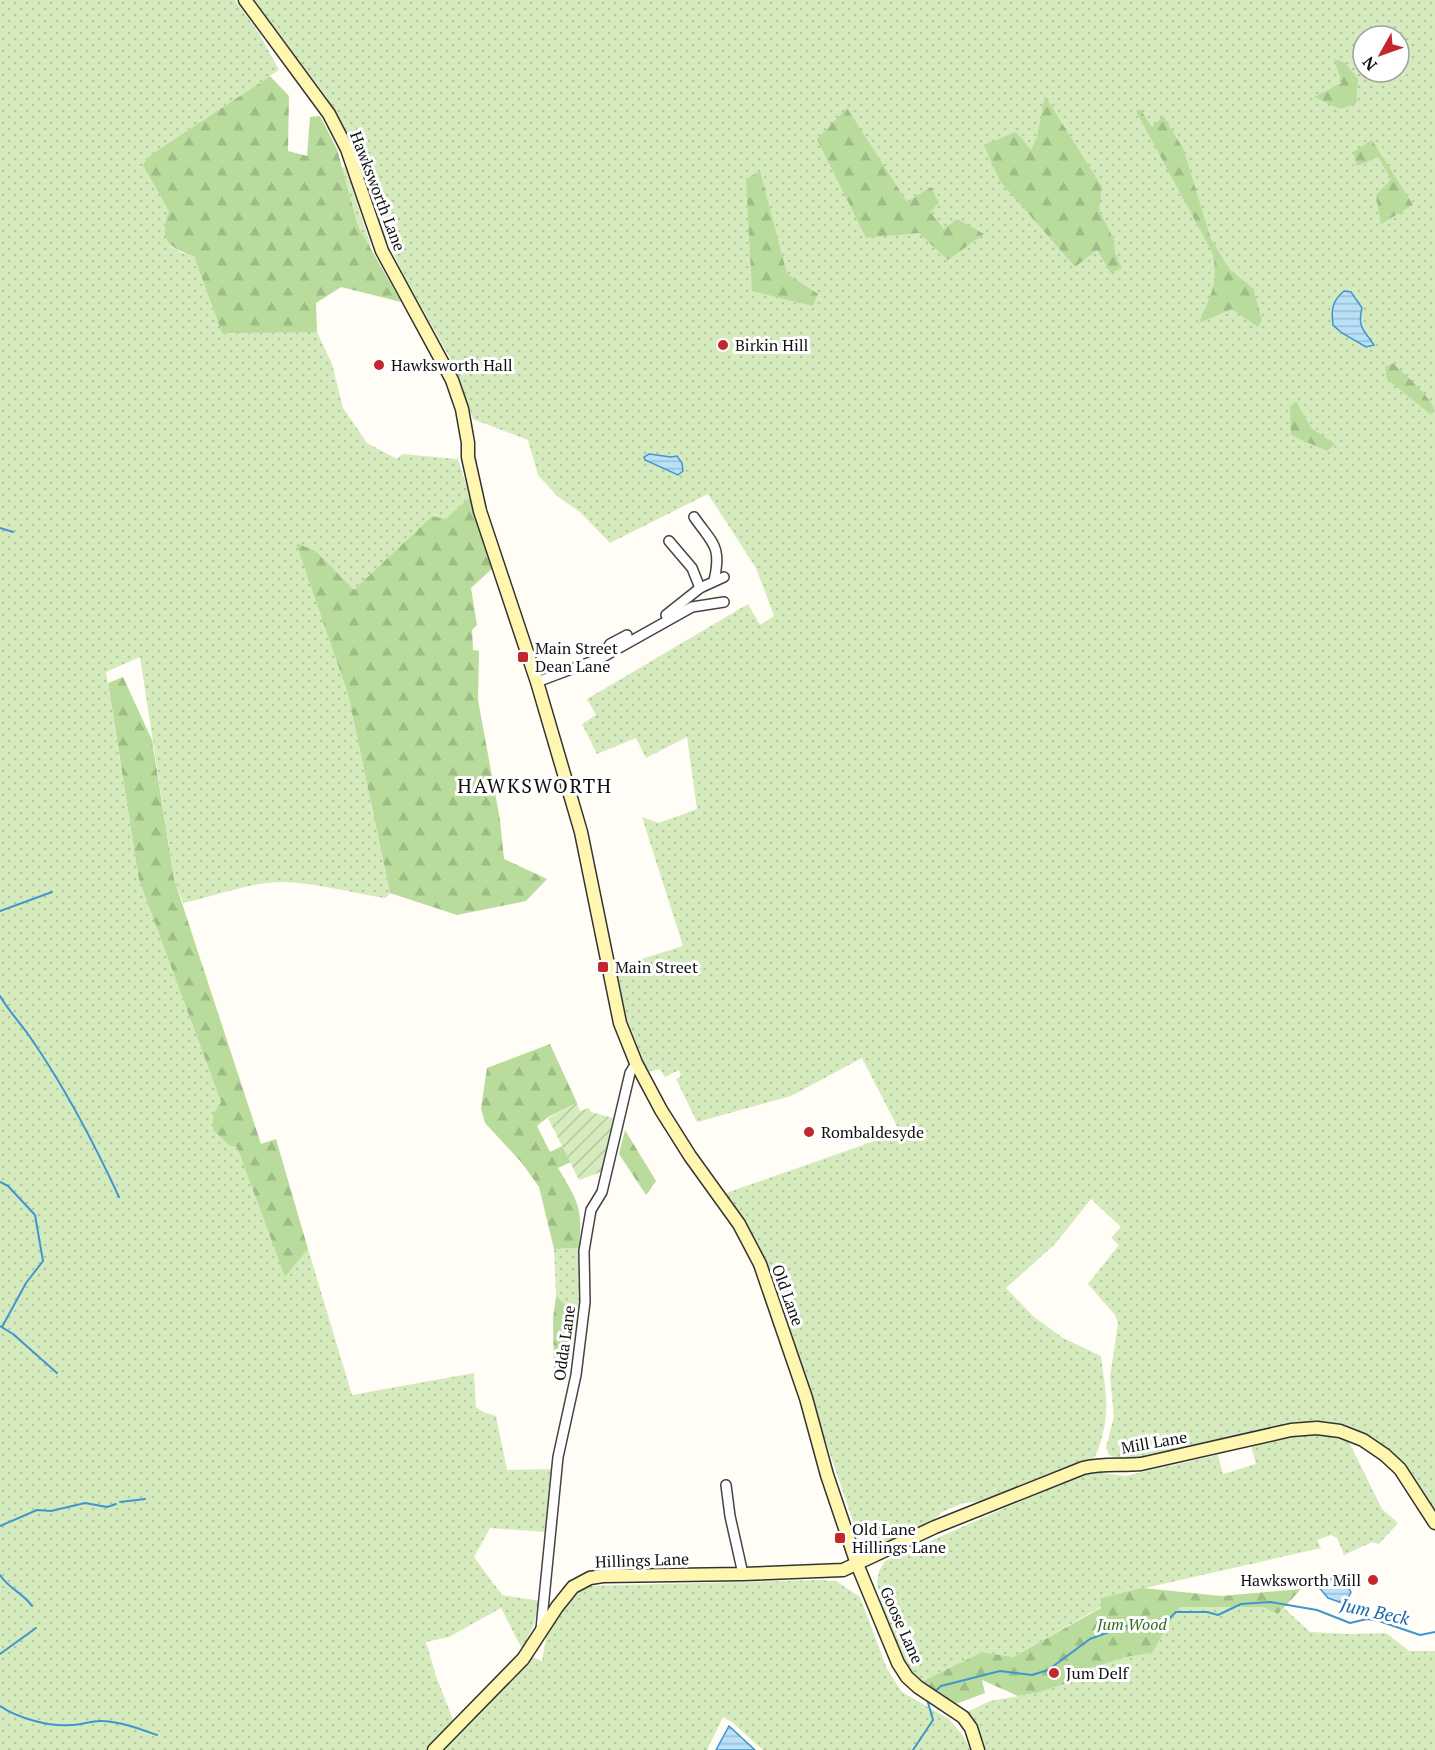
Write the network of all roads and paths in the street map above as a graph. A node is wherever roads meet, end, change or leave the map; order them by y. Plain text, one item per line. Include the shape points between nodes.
1 (245, 0) edge
2 (694, 517) dead end
3 (669, 541) dead end
4 (724, 577) dead end
5 (714, 581) junction
6 (700, 588) junction
7 (724, 602) dead end
8 (601, 658) junction
9 (537, 682) junction
10 (636, 1063) junction
11 (726, 1485) dead end
12 (1435, 1522) edge
13 (856, 1563) junction
14 (744, 1574) junction
15 (541, 1632) junction
16 (434, 1750) edge
17 (978, 1750) edge

1 - 9 street, Hawksworth Lane via 329,114 362,186 382,251 452,380 462,409 480,511
2 - 5 street via 717,549
3 - 6 street via 692,568
4 - 5 street
5 - 6 street
6 - 8 street via 672,612 610,644
7 - 8 street via 692,607
8 - 9 street
9 - 10 street via 581,832 620,1023
10 - 13 street, Old Lane via 661,1110 739,1224 760,1263
10 - 15 street, Odda Lane via 630,1073 602,1192 591,1210 587,1233 585,1302 576,1375 558,1457
11 - 14 street
12 - 13 street, Mill Lane via 1400,1469 1363,1440 1340,1431 1291,1430 1141,1464 1083,1468
13 - 14 street, Hillings Lane via 843,1570
13 - 17 street, Goose Lane via 907,1677 963,1717
14 - 15 street, Hillings Lane via 590,1578 573,1587
15 - 16 street, Hillings Lane via 522,1659

